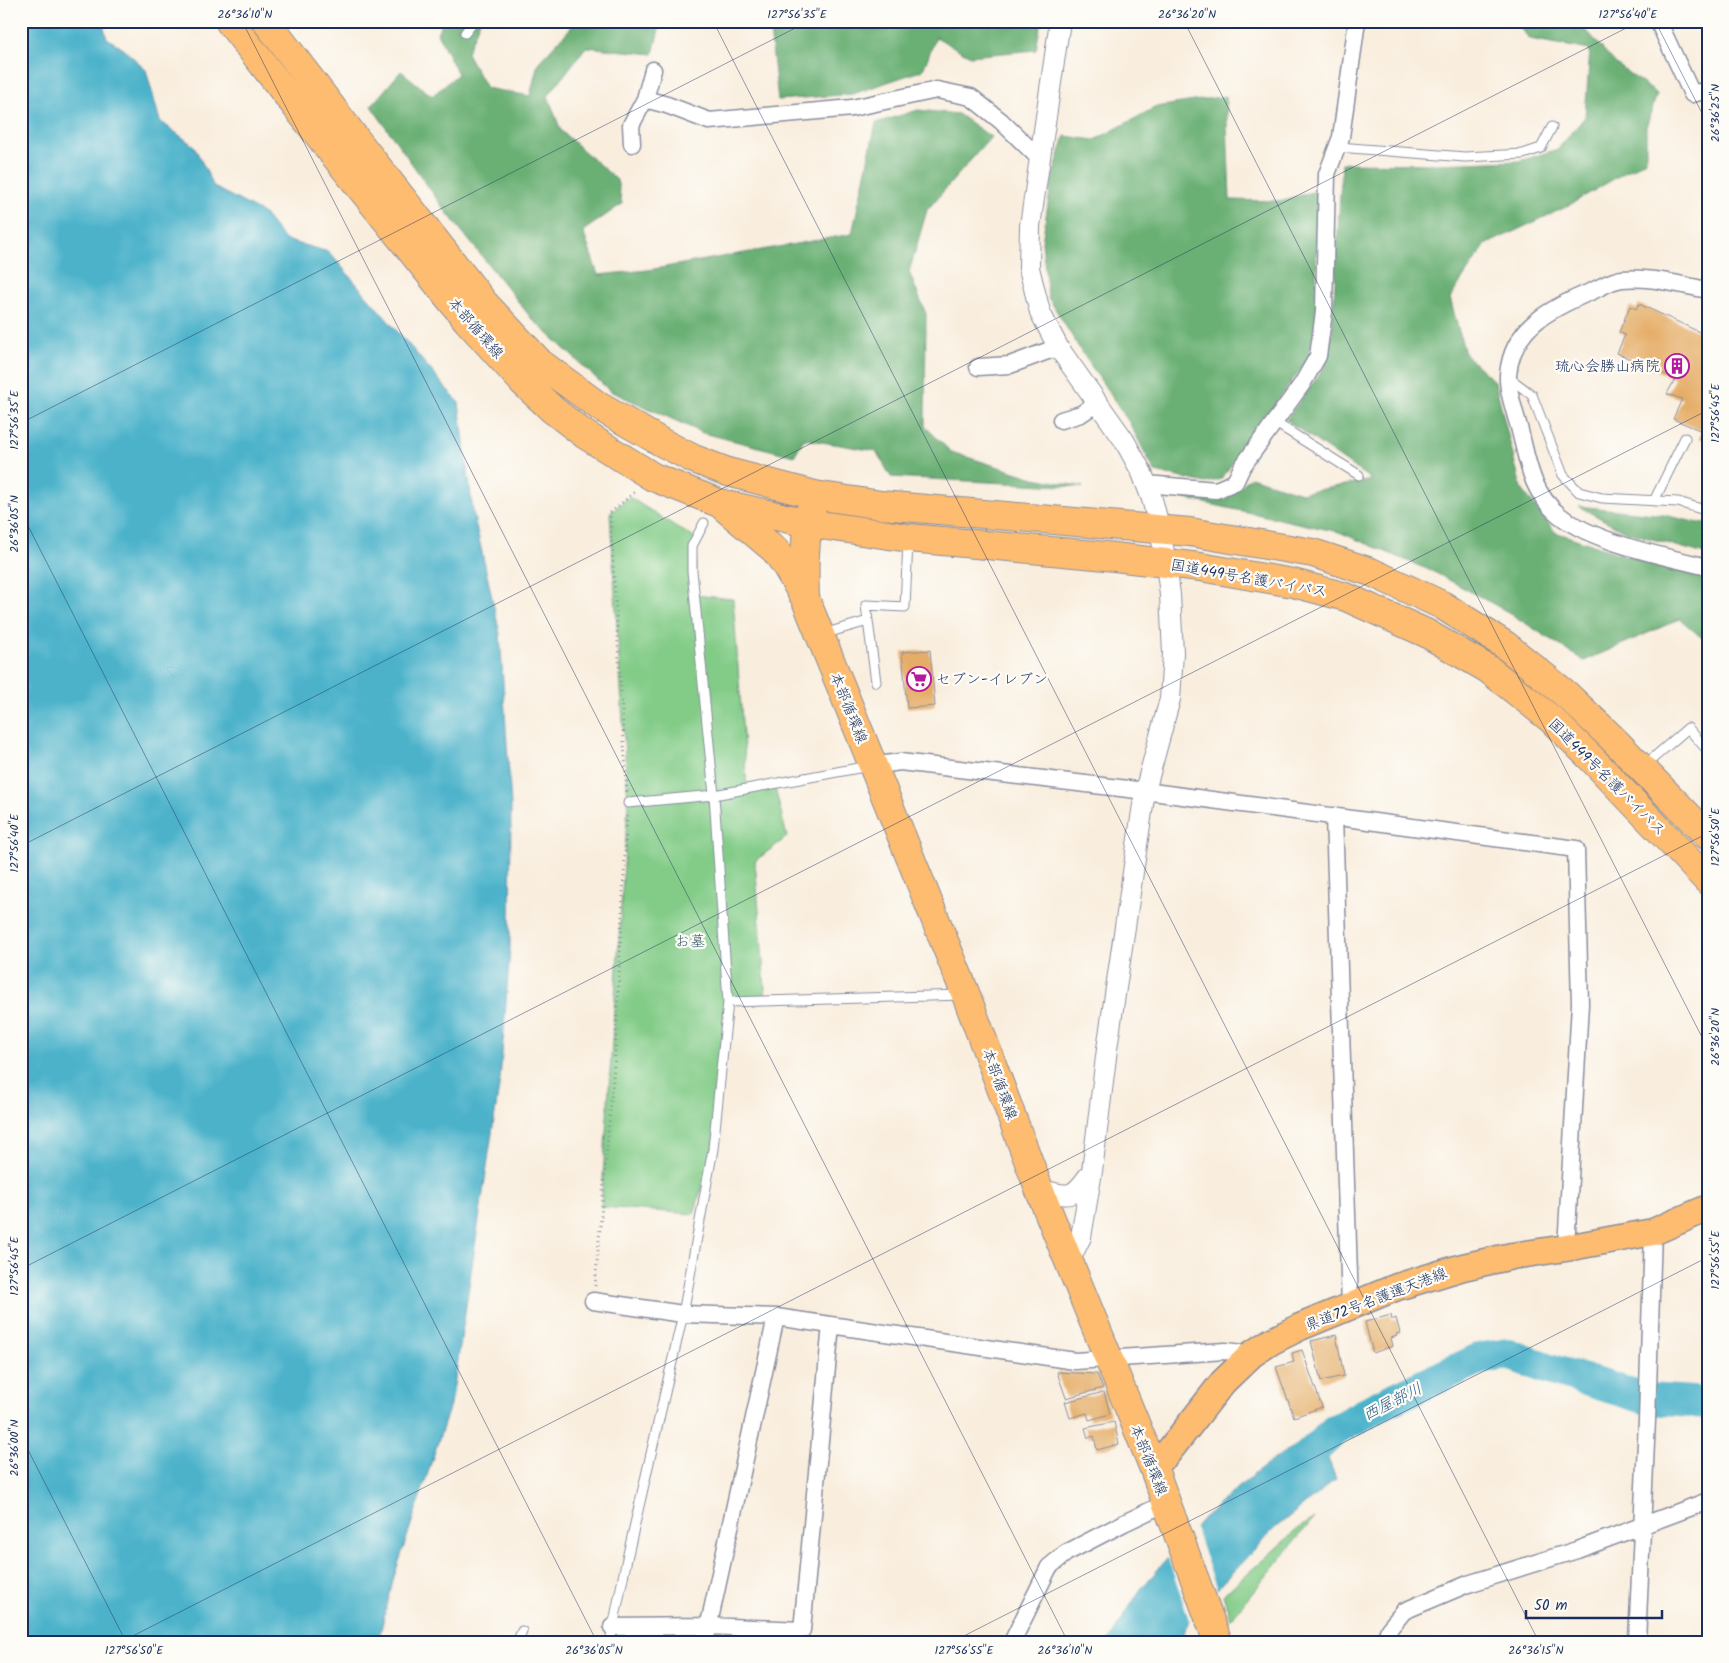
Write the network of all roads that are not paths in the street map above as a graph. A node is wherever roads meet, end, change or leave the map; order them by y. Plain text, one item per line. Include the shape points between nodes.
1 (229, 21) edge
2 (474, 21) edge
3 (1060, 21) edge
4 (1357, 21) edge
5 (1658, 21) edge
6 (261, 29) edge
7 (465, 33) dead end
8 (653, 70) dead end
9 (1708, 90) edge
10 (644, 99) junction
11 (1552, 127) dead end
12 (632, 144) dead end
13 (1338, 147) junction
14 (1040, 159) junction
15 (1708, 290) edge
16 (1058, 347) junction
17 (978, 367) dead end
18 (1508, 377) junction
19 (1097, 402) junction
20 (1061, 420) dead end
21 (1274, 422) junction
22 (1685, 438) dead end
23 (1360, 475) dead end
24 (1146, 484) junction
25 (815, 495) junction
26 (1654, 501) junction
27 (1708, 511) edge
28 (712, 513) junction
29 (807, 523) junction
30 (1160, 530) junction
31 (909, 538) junction
32 (1166, 563) junction
33 (1708, 567) edge
34 (804, 598) junction
35 (868, 622) junction
36 (819, 635) junction
37 (876, 682) dead end
38 (1708, 751) edge
39 (872, 766) junction
40 (1642, 768) junction
41 (1145, 791) junction
42 (714, 795) junction
43 (628, 803) road end
44 (1334, 816) junction
45 (1708, 836) edge
46 (1708, 882) edge
47 (966, 995) junction
48 (728, 1002) junction
49 (1092, 1171) junction
50 (1038, 1189) junction
51 (1708, 1208) edge
52 (1653, 1232) junction
53 (1566, 1248) junction
54 (1068, 1262) junction
55 (593, 1301) road end
56 (1350, 1306) junction
57 (682, 1314) junction
58 (776, 1317) junction
59 (831, 1325) junction
60 (1252, 1354) junction
61 (1107, 1359) junction
62 (1152, 1464) junction
63 (1708, 1501) edge
64 (1166, 1503) junction
65 (1643, 1526) junction
66 (522, 1631) dead end
67 (611, 1634) edge
68 (706, 1634) edge
69 (1216, 1635) edge
70 (517, 1642) edge
71 (1012, 1642) edge
72 (1384, 1642) edge
73 (1637, 1642) edge

1 - 6 highway, 本部循環線
2 - 7 lane
3 - 14 street
4 - 13 street
5 - 9 street via 1692,94
6 - 25 highway, 本部循環線 via 358,142 484,303 540,363 600,407 694,459 728,472
6 - 28 highway, 本部循環線 via 467,320 522,382 584,434
8 - 10 street
10 - 12 street via 631,125
10 - 14 street via 709,121 852,108 937,90 971,97
11 - 13 lane via 1541,148 1523,154 1465,157
13 - 21 street via 1327,174 1324,312 1318,356
14 - 16 street via 1030,226 1029,268 1040,312
15 - 18 street via 1644,279 1620,279 1567,301 1524,331 1512,355
16 - 17 street via 1010,365
16 - 19 street
18 - 26 lane via 1532,395 1563,475 1579,492 1602,498
18 - 33 street via 1528,467 1542,496 1558,514 1574,526 1610,540
19 - 20 street via 1081,414
19 - 24 street via 1124,440
21 - 23 lane
21 - 24 street via 1234,482 1216,490
22 - 26 lane
24 - 30 street
25 - 29 highway, 本部循環線
25 - 30 highway, 国道449号名護バイパス via 881,505
26 - 27 lane via 1678,502
28 - 29 highway, 本部循環線
28 - 34 highway via 775,550
28 - 42 lane via 692,546 692,571
29 - 31 highway, 国道449号名護バイパス
29 - 34 highway, 本部循環線
30 - 32 street
30 - 40 highway, 国道449号名護バイパス via 1313,553 1371,572 1442,605 1505,645 1568,696
31 - 32 highway, 国道449号名護バイパス
31 - 35 lane via 905,607 866,605
32 - 41 street via 1173,653 1170,699
32 - 46 highway, 国道449号名護バイパス via 1283,582 1346,597 1405,622 1488,669 1551,719
34 - 36 highway, 本部循環線
35 - 36 lane
35 - 37 lane
36 - 39 highway, 本部循環線
38 - 40 lane via 1688,728
39 - 41 street via 900,762
39 - 42 lane
39 - 47 highway, 本部循環線
40 - 45 highway, 国道449号名護バイパス
41 - 44 street
41 - 49 street
42 - 43 lane
42 - 48 lane
44 - 53 street via 1576,849 1580,1004
44 - 56 street
47 - 48 lane
47 - 50 highway, 本部循環線
48 - 57 lane via 713,1149
49 - 50 street via 1080,1190 1069,1194 1062,1196
49 - 54 street via 1081,1237
50 - 54 highway, 本部循環線
51 - 52 main road, 県道72号名護運天港線
52 - 53 main road, 県道72号名護運天港線
52 - 65 street
53 - 56 main road, 県道72号名護運天港線 via 1463,1267
54 - 61 highway, 本部循環線
55 - 57 street
56 - 60 main road, 県道72号名護運天港線 via 1272,1341
57 - 58 street
57 - 67 lane
58 - 59 street
58 - 68 street
59 - 61 street via 1075,1361
59 - 68 street via 802,1630
60 - 61 street via 1225,1351
60 - 62 main road, 県道72号名護運天港線 via 1223,1382 1166,1455
61 - 62 highway, 本部循環線
62 - 64 highway, 本部循環線
63 - 65 street
64 - 69 highway, 本部循環線
64 - 71 street via 1066,1553 1049,1567
65 - 72 street via 1468,1584 1404,1611 1388,1629
65 - 73 street
66 - 70 lane
67 - 68 street

